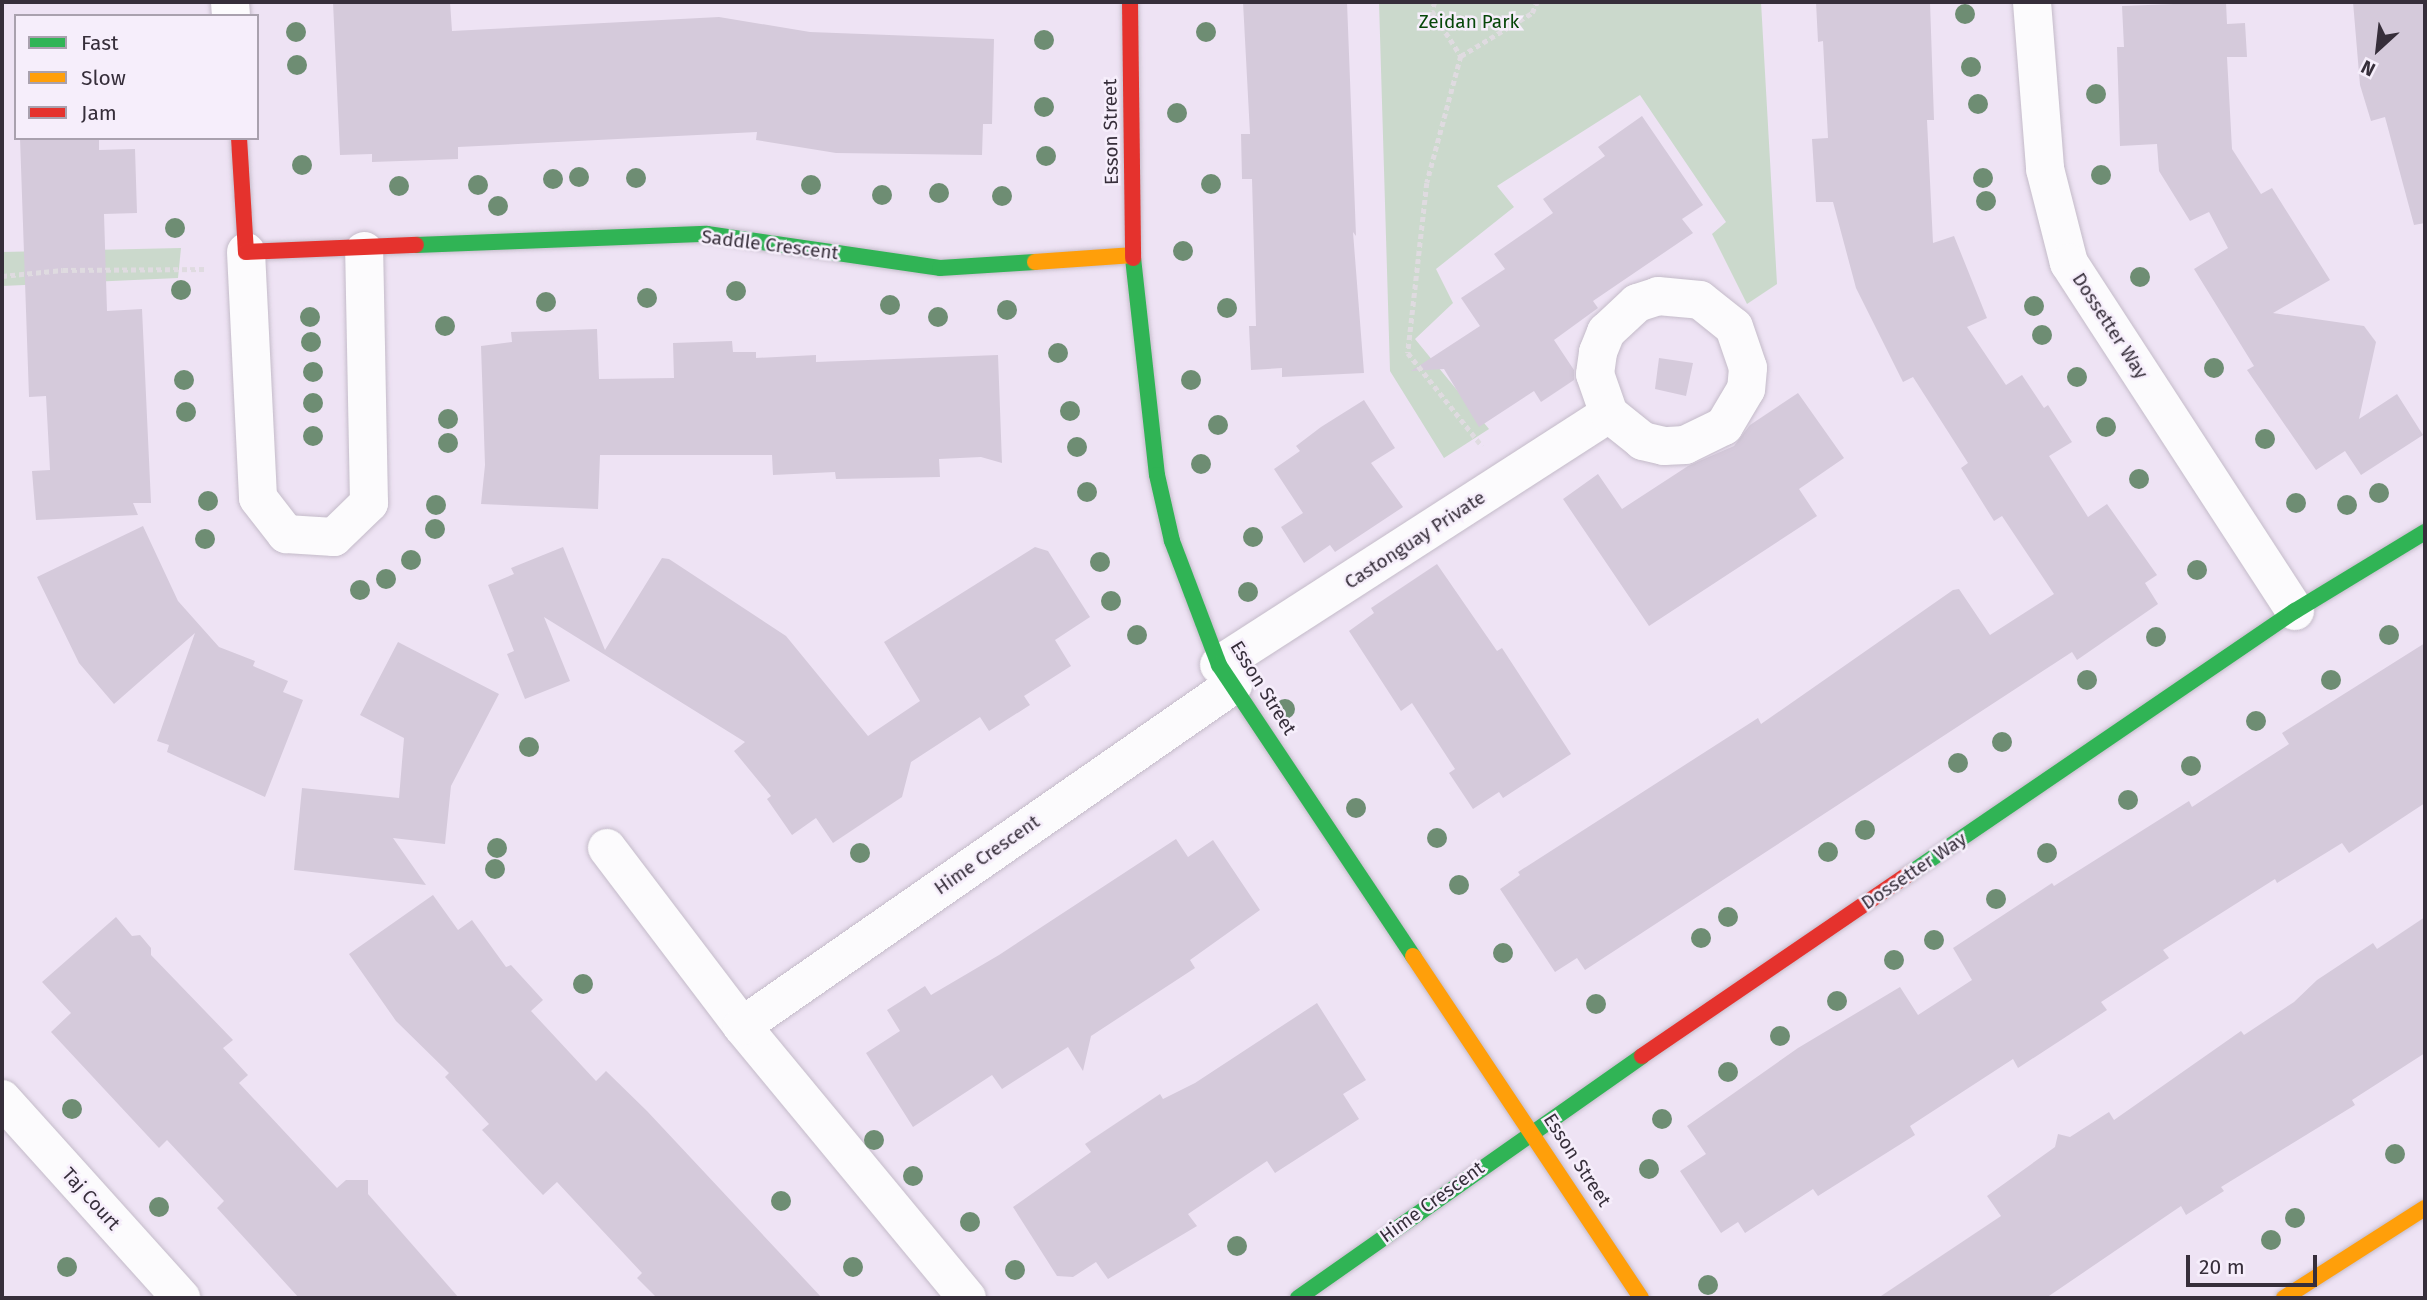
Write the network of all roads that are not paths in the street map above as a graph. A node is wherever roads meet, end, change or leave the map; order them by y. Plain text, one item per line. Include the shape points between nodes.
1 (1130, 2) edge
2 (2032, 2) edge
3 (239, 140) edge
4 (364, 251) junction
5 (1133, 254) junction
6 (247, 260) junction
7 (1609, 414) dead end
8 (2425, 532) edge
9 (2295, 611) junction
10 (1226, 675) junction
11 (607, 848) dead end
12 (742, 1026) junction
13 (2, 1099) edge
14 (1533, 1130) junction
15 (2425, 1208) edge
16 (181, 1298) edge
17 (967, 1298) edge
18 (1298, 1298) edge
19 (1641, 1298) edge
20 (2284, 1298) edge

1 - 5 street, Esson Street
2 - 9 street, Dossetter Way via 2045,169 2070,263
3 - 6 street
4 - 5 street, Saddle Crescent via 707,234 940,268
4 - 6 street, Saddle Crescent
4 - 6 street via 369,503 334,537 286,534 258,498
5 - 10 street, Esson Street via 1157,475 1172,541
7 - 10 street, Castonguay Private
8 - 9 street, Dossetter Way
9 - 14 street, Dossetter Way
10 - 12 street, Hime Crescent
10 - 14 street, Esson Street
11 - 12 street
12 - 17 street
13 - 16 street, Taj Court
14 - 18 street, Hime Crescent
14 - 19 street, Esson Street
15 - 20 street

